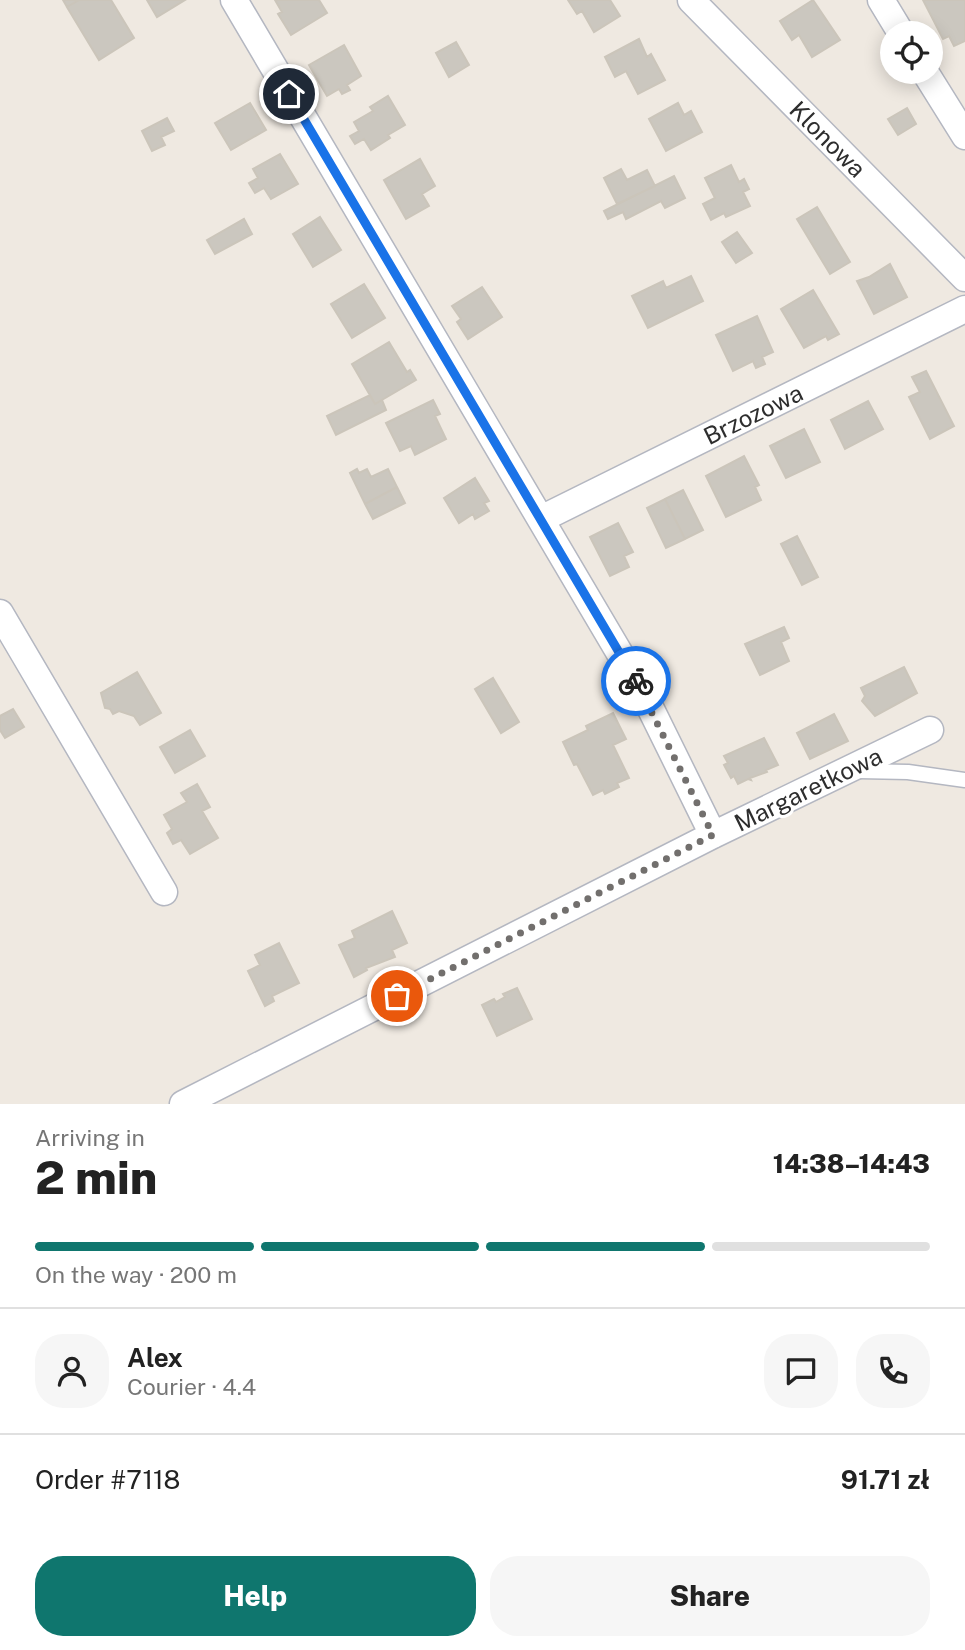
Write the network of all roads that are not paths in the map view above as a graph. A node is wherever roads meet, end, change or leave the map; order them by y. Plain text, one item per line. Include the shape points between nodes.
1 (234, 0) edge
2 (691, 0) edge
3 (881, 0) edge
4 (894, 21) edge
5 (932, 84) edge
6 (965, 136) edge
7 (965, 278) edge
8 (965, 309) edge
9 (541, 519) junction
10 (0, 612) edge
11 (930, 730) dead end
12 (846, 770) junction
13 (965, 780) edge
14 (713, 835) junction
15 (164, 892) dead end
16 (183, 1104) edge

1 - 9 street
2 - 7 street, Klonowa
3 - 4 street
5 - 6 street
8 - 9 street, Brzozowa
9 - 14 street via 642,691
10 - 15 street
11 - 12 street, Margaretkowa
12 - 13 lane
12 - 14 street, Margaretkowa
14 - 16 street, Margaretkowa

